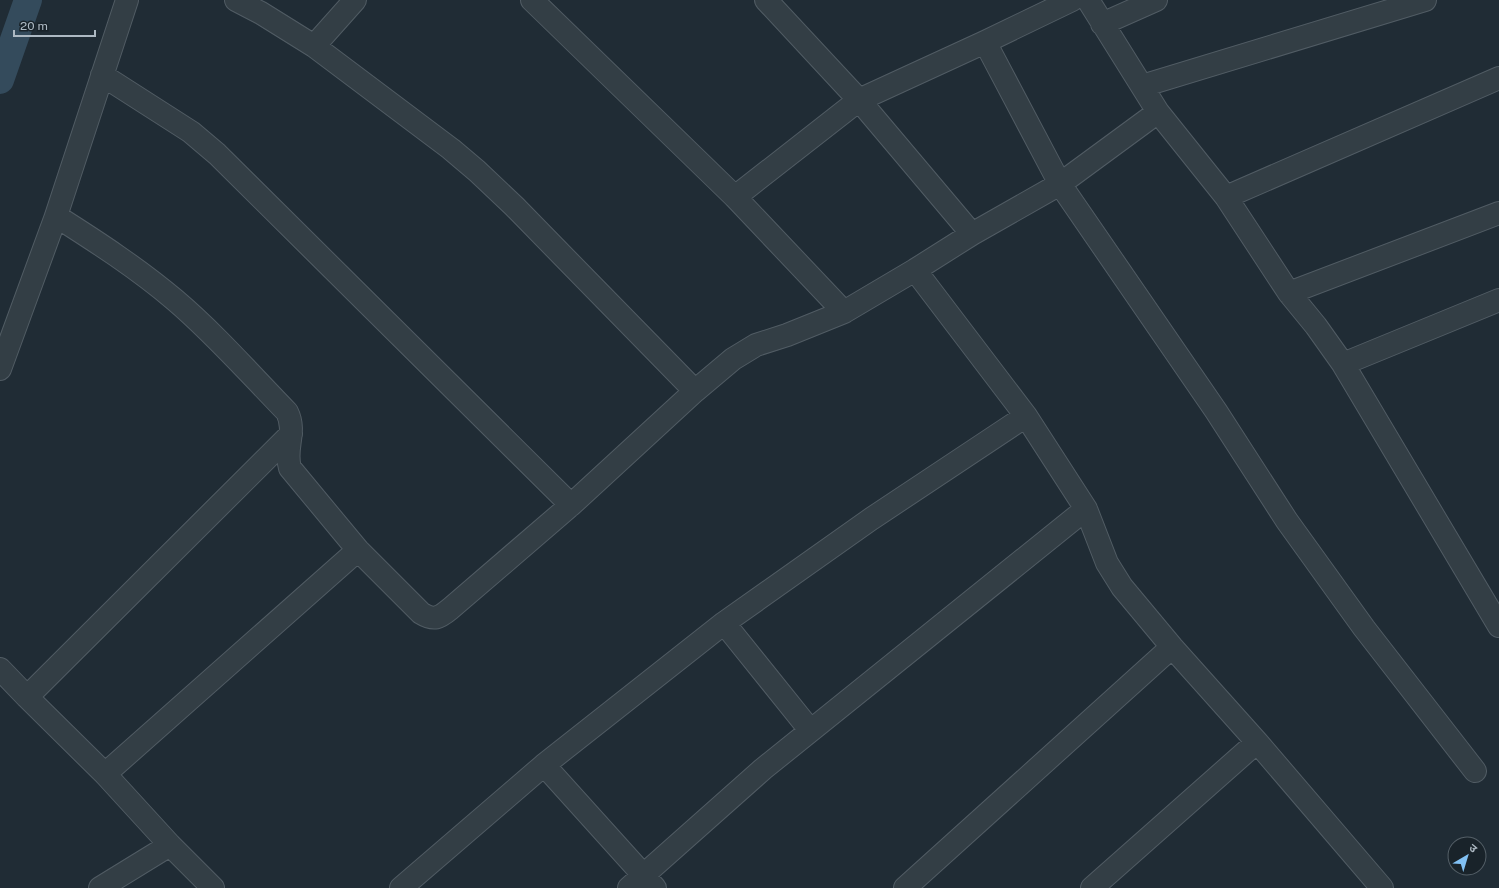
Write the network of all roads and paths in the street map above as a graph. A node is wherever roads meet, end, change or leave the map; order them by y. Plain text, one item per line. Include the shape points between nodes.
1 (127, 0) edge
2 (236, 0) edge
3 (355, 0) edge
4 (532, 0) edge
5 (766, 0) edge
6 (1072, 0) edge
7 (1088, 0) edge
8 (1156, 0) edge
9 (1425, 0) edge
10 (1102, 24) junction
11 (986, 42) junction
12 (314, 46) junction
13 (102, 75) junction
14 (1499, 78) edge
15 (1142, 86) junction
16 (859, 100) junction
17 (1158, 112) junction
18 (1060, 184) junction
19 (735, 197) junction
20 (1226, 197) junction
21 (1499, 213) edge
22 (56, 216) junction
23 (972, 234) junction
24 (915, 270) junction
25 (1289, 293) junction
26 (1499, 300) edge
27 (844, 312) junction
28 (1343, 364) junction
29 (0, 369) edge
30 (695, 391) junction
31 (1026, 416) junction
32 (291, 434) junction
33 (571, 505) junction
34 (1086, 509) junction
35 (358, 550) junction
36 (724, 623) junction
37 (1499, 626) edge
38 (1172, 647) junction
39 (0, 669) edge
40 (27, 697) junction
41 (810, 730) junction
42 (1257, 742) junction
43 (544, 765) junction
44 (1475, 771) dead end
45 (106, 774) junction
46 (170, 845) junction
47 (642, 884) edge
48 (100, 888) edge
49 (213, 888) edge
50 (401, 888) edge
51 (905, 888) edge
52 (1092, 888) edge
53 (1382, 888) edge

1 - 13 street
2 - 12 street
3 - 12 street
4 - 19 street
5 - 16 street
6 - 11 street
7 - 10 street
8 - 10 street
9 - 15 street
10 - 15 street
11 - 16 street
11 - 18 street
12 - 30 street via 477,171
13 - 22 street
13 - 33 street via 191,132 217,154
14 - 20 street
15 - 17 street
16 - 19 street
16 - 23 street
17 - 18 street
17 - 20 street
18 - 23 street
18 - 44 street via 1216,412 1287,521 1364,628
19 - 27 street
20 - 25 street
21 - 25 street
22 - 29 street
22 - 32 street via 121,258 175,300 287,412 292,423
23 - 24 street
24 - 27 street
24 - 31 street
25 - 28 street
26 - 28 street
27 - 30 street via 756,345 733,359
28 - 37 street
30 - 33 street
31 - 34 street
31 - 36 street via 871,519
32 - 35 street via 288,461 290,468
32 - 40 street
33 - 35 street via 450,609 436,618 422,613
34 - 38 street via 1107,563 1122,587
34 - 41 street
35 - 45 street
36 - 41 street
36 - 43 street
38 - 42 street
38 - 51 street
39 - 40 street
40 - 45 street
41 - 47 street via 763,769
42 - 52 street
42 - 53 street
43 - 47 street
43 - 50 street
45 - 46 street
46 - 48 street
46 - 49 street

